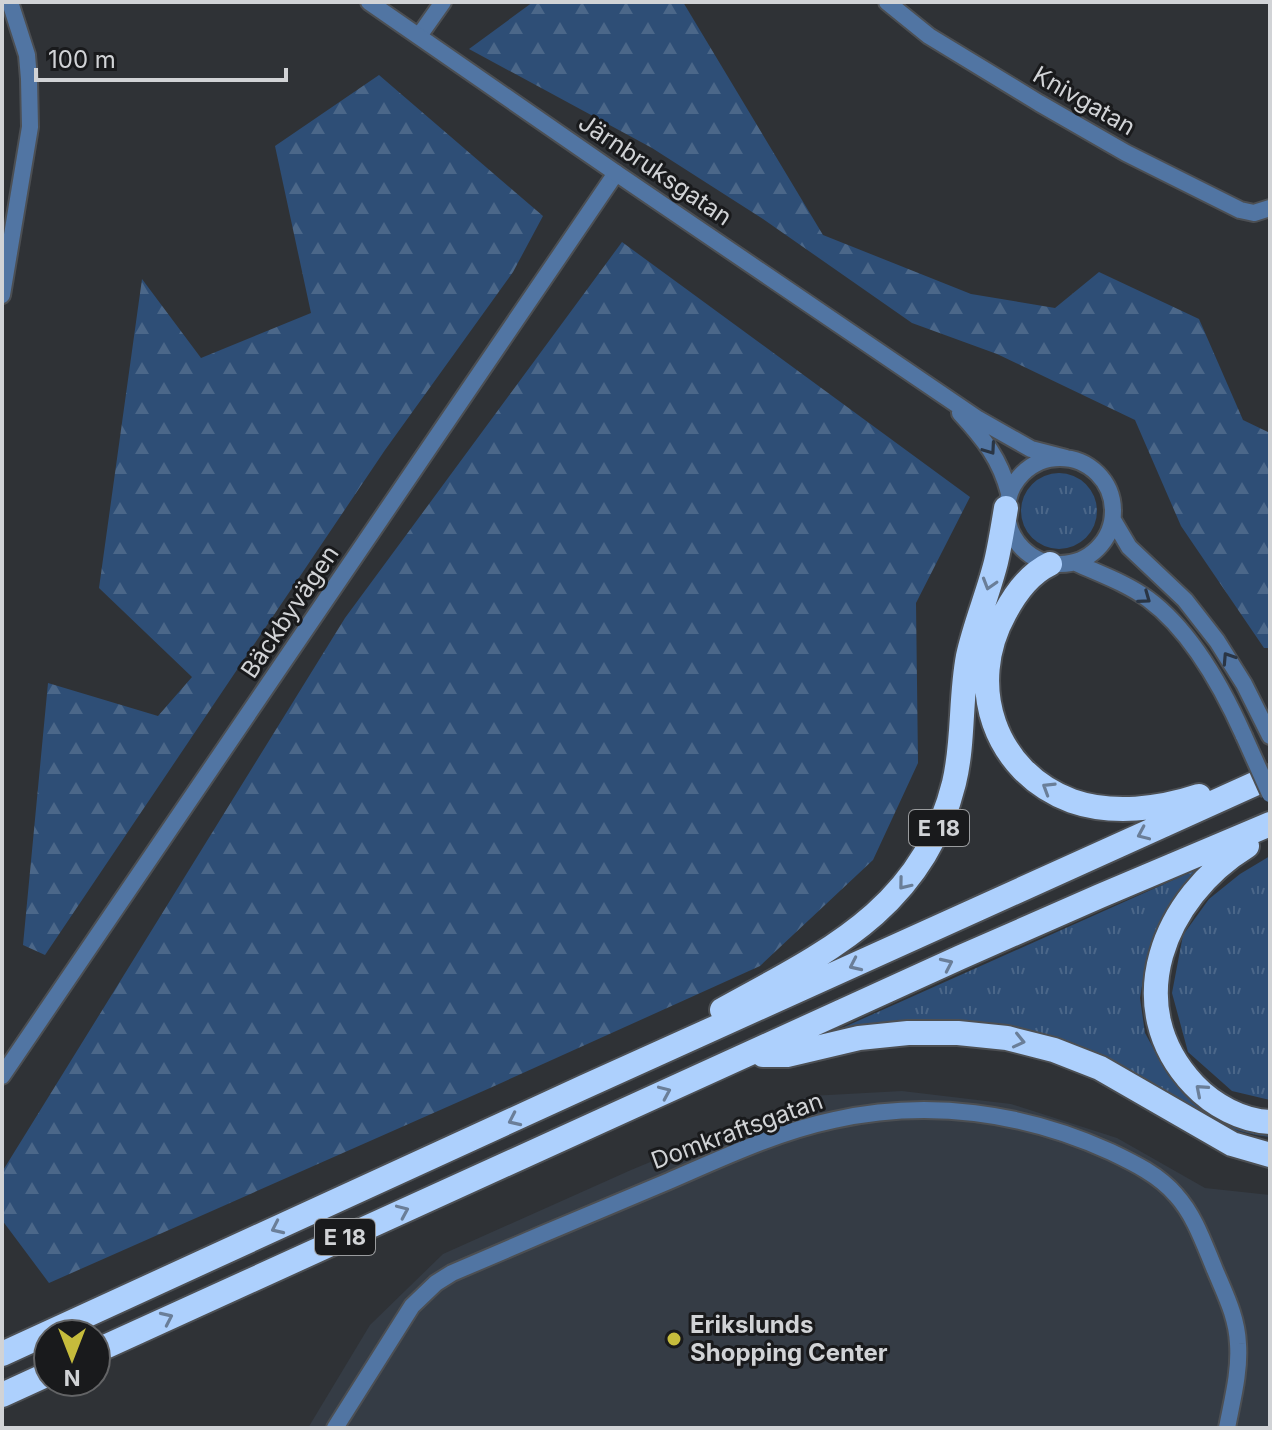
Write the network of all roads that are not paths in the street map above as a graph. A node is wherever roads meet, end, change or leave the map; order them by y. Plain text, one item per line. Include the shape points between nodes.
1 (10, 2) edge
2 (369, 2) edge
3 (443, 2) edge
4 (887, 2) edge
5 (419, 36) junction
6 (616, 173) junction
7 (1270, 208) edge
8 (2, 295) edge
9 (917, 376) junction
10 (1066, 458) junction
11 (1008, 500) junction
12 (1113, 520) junction
13 (1076, 563) junction
14 (1050, 564) junction
15 (1268, 731) edge
16 (1270, 777) edge
17 (1240, 791) junction
18 (1270, 794) edge
19 (1270, 824) edge
20 (1270, 833) edge
21 (696, 1037) junction
22 (748, 1055) junction
23 (2, 1076) edge
24 (1270, 1122) edge
25 (1209, 1130) junction
26 (1270, 1146) edge
27 (1270, 1155) edge
28 (112, 1344) edge
29 (2, 1354) edge
30 (32, 1381) edge
31 (2, 1395) edge
32 (335, 1428) edge
33 (1227, 1428) edge

1 - 8 street via 27,55 30,127
2 - 5 street, Järnbruksgatan
3 - 5 street
4 - 7 street, Knivgatan via 929,36 1126,153 1240,210
5 - 6 street, Järnbruksgatan
6 - 9 street, Järnbruksgatan
6 - 23 street, Bäckbyvägen
9 - 10 street, Järnbruksgatan via 1024,445
9 -> 11 street, Järnbruksgatan via 988,445 1001,466
10 - 11 street via 1033,464 1019,477
10 - 12 street via 1097,472 1108,487
11 - 14 street via 1008,527 1015,541 1036,560
11 -> 21 highway, E 18 via 996,563 967,659 954,783 927,851 899,891 864,925 711,1016
12 - 13 street via 1099,548
15 -> 12 street via 1217,641 1185,600 1129,547
13 - 14 street
13 -> 18 street, bridge via 1129,587 1167,616 1211,675
17 -> 14 highway, E 18 via 1217,790 1146,808 1097,807 1052,792 1016,762 993,721 987,698 989,650 1015,596 1035,572
16 - 17 highway, E 18
17 -> 21 highway, E 18
22 -> 19 highway, E 18
24 -> 20 highway via 1220,1106 1184,1075 1162,1033 1156,986 1166,938 1189,896 1223,861
21 -> 29 highway, E 18
22 -> 25 highway, E 18 via 787,1055 908,1033 1007,1038 1100,1068
28 -> 22 highway, E 18
25 - 26 highway, E 18
25 - 27 highway via 1232,1144
30 - 31 highway
32 - 33 street, Domkraftsgatan via 412,1306 452,1273 761,1143 862,1114 940,1110 996,1115 1082,1139 1153,1174 1176,1194 1194,1221 1236,1326 1239,1346

